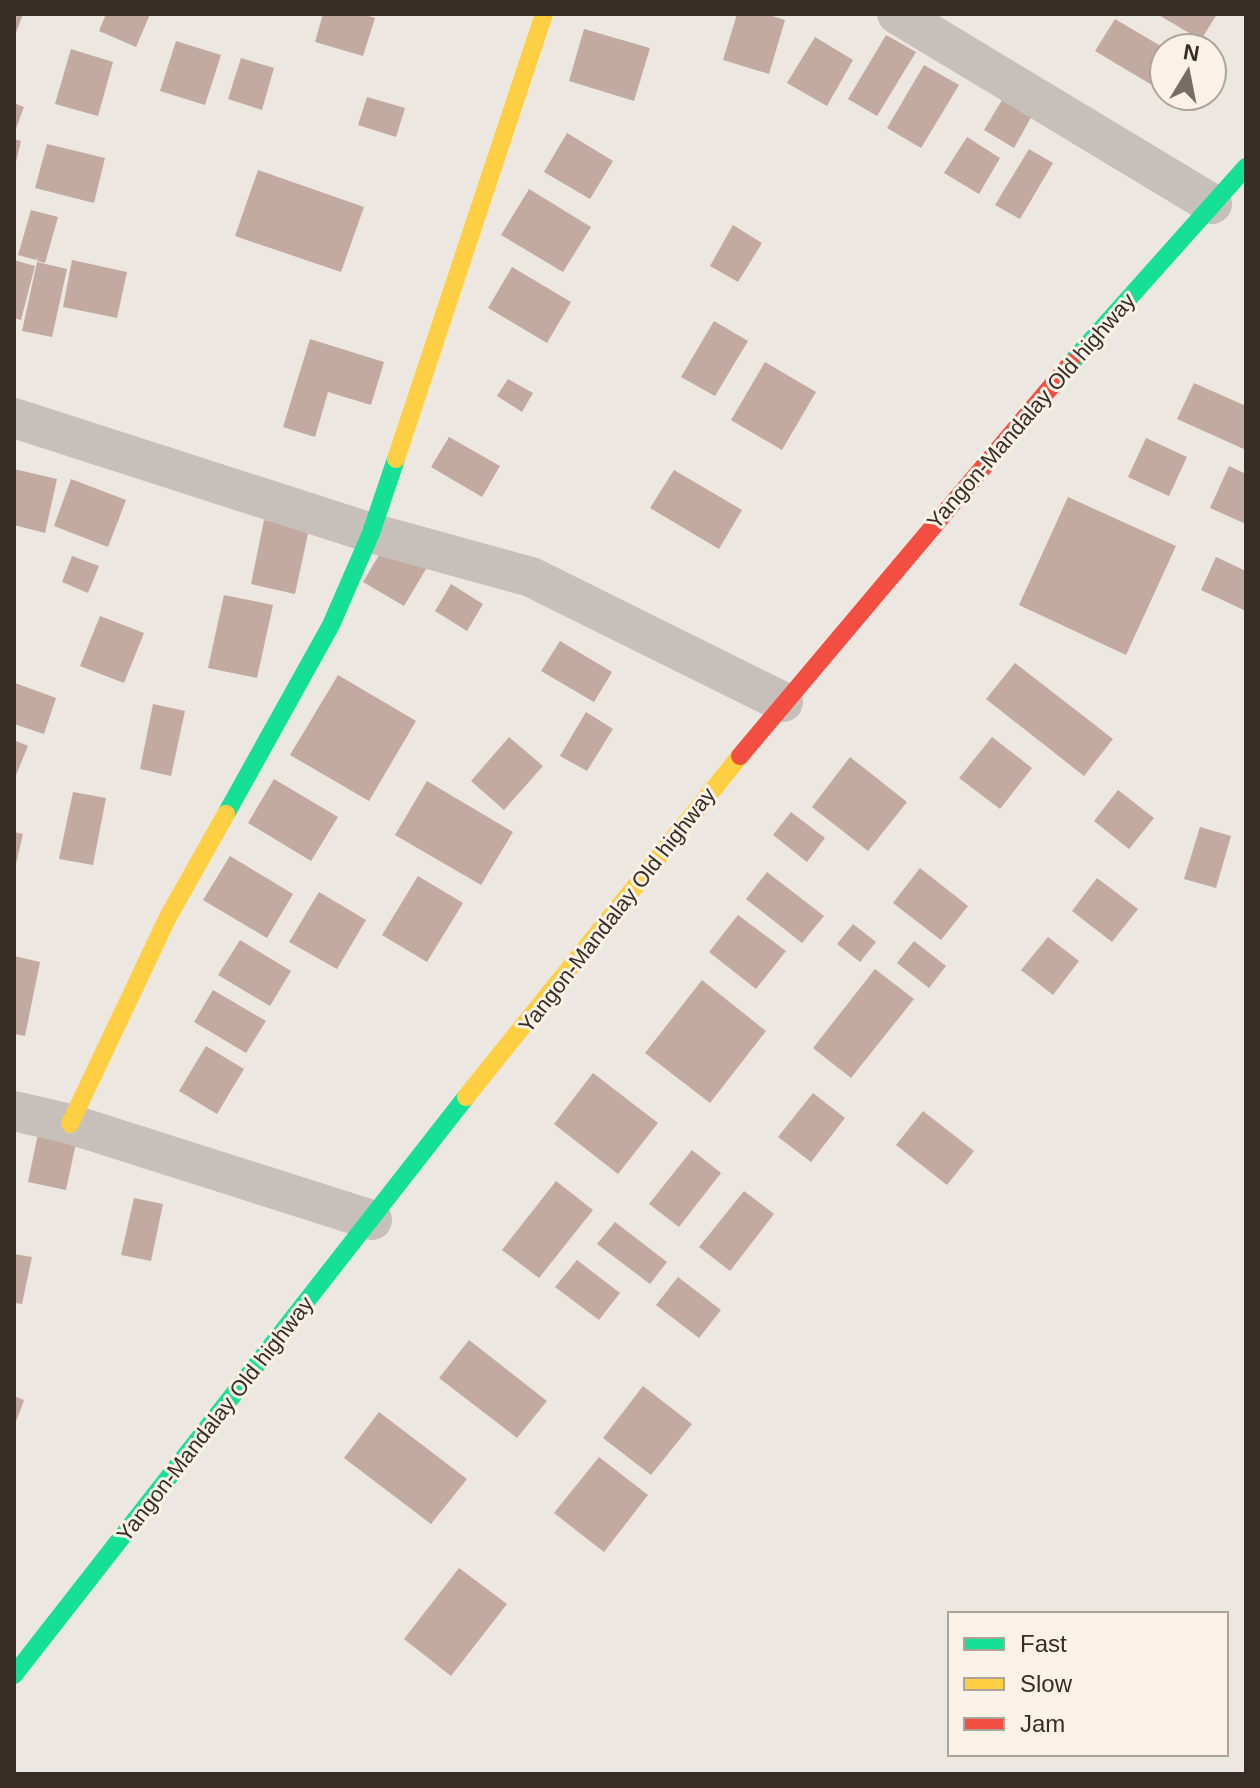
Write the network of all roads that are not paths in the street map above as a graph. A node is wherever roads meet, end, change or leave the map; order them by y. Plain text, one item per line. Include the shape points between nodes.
1 (544, 14) edge
2 (897, 14) edge
3 (1246, 167) edge
4 (1212, 204) junction
5 (14, 418) edge
6 (371, 533) junction
7 (783, 702) junction
8 (14, 1111) edge
9 (70, 1124) junction
10 (372, 1220) junction
11 (14, 1675) edge

1 - 6 main road
2 - 4 street
3 - 4 main road, Yangon-Mandalay Old highway
4 - 7 main road, Yangon-Mandalay Old highway
5 - 6 street
6 - 7 street via 531,577
6 - 9 main road via 331,625 168,917
7 - 10 main road, Yangon-Mandalay Old highway
8 - 9 street
9 - 10 street
10 - 11 main road, Yangon-Mandalay Old highway

